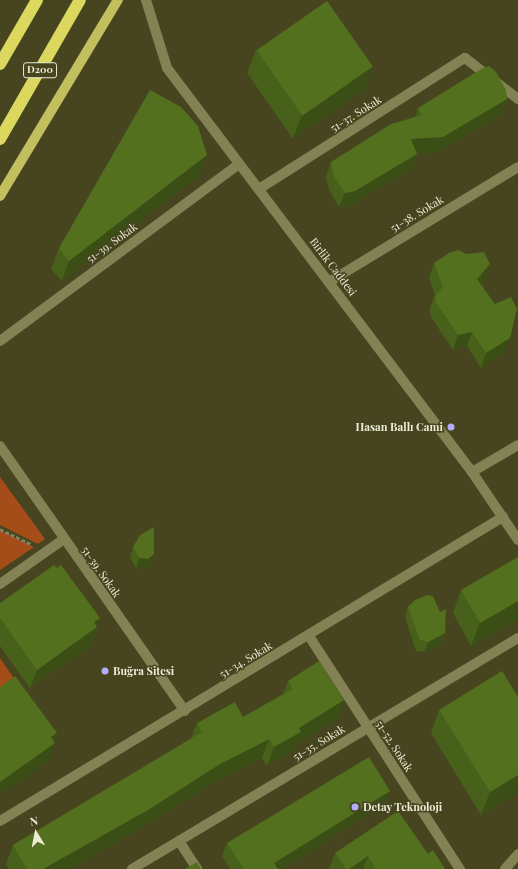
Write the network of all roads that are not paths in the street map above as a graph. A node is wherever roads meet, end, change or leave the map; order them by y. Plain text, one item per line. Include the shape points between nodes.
1 (37, 0) edge
2 (80, 0) edge
3 (118, 0) edge
4 (146, 0) edge
5 (0, 64) edge
6 (518, 99) edge
7 (0, 139) edge
8 (239, 164) junction
9 (518, 167) edge
10 (259, 189) junction
11 (0, 196) edge
12 (329, 282) junction
13 (0, 341) edge
14 (518, 445) edge
15 (0, 446) edge
16 (472, 472) junction
17 (503, 517) junction
18 (64, 539) junction
19 (518, 540) edge
20 (0, 584) edge
21 (309, 636) junction
22 (518, 638) edge
23 (185, 711) junction
24 (368, 727) junction
25 (0, 821) edge
26 (180, 841) junction
27 (518, 854) edge
28 (132, 869) edge
29 (197, 869) edge
30 (460, 869) edge
31 (505, 869) edge

1 - 5 highway
2 - 7 highway, D200
3 - 11 main road
4 - 8 street, Birlik Caddesi via 167,68
6 - 10 street, 51-37. Sokak via 465,58
8 - 10 street, Birlik Caddesi
8 - 13 street, 51-39. Sokak
9 - 12 street, 51-38. Sokak
10 - 12 street, Birlik Caddesi
12 - 16 street, Birlik Caddesi
14 - 16 street
15 - 18 street, 51-39. Sokak
16 - 17 street, Birlik Caddesi
17 - 19 street, Birlik Caddesi
17 - 21 street, 51-34. Sokak
18 - 20 street
18 - 23 street, 51-39. Sokak
21 - 23 street, 51-34. Sokak
21 - 24 street, 51-52. Sokak
22 - 24 street, 51-35. Sokak
23 - 25 street, 51-34. Sokak
24 - 26 street, 51-35. Sokak
24 - 30 street, 51-52. Sokak
26 - 28 street, 51-35. Sokak
26 - 29 street
27 - 31 street

